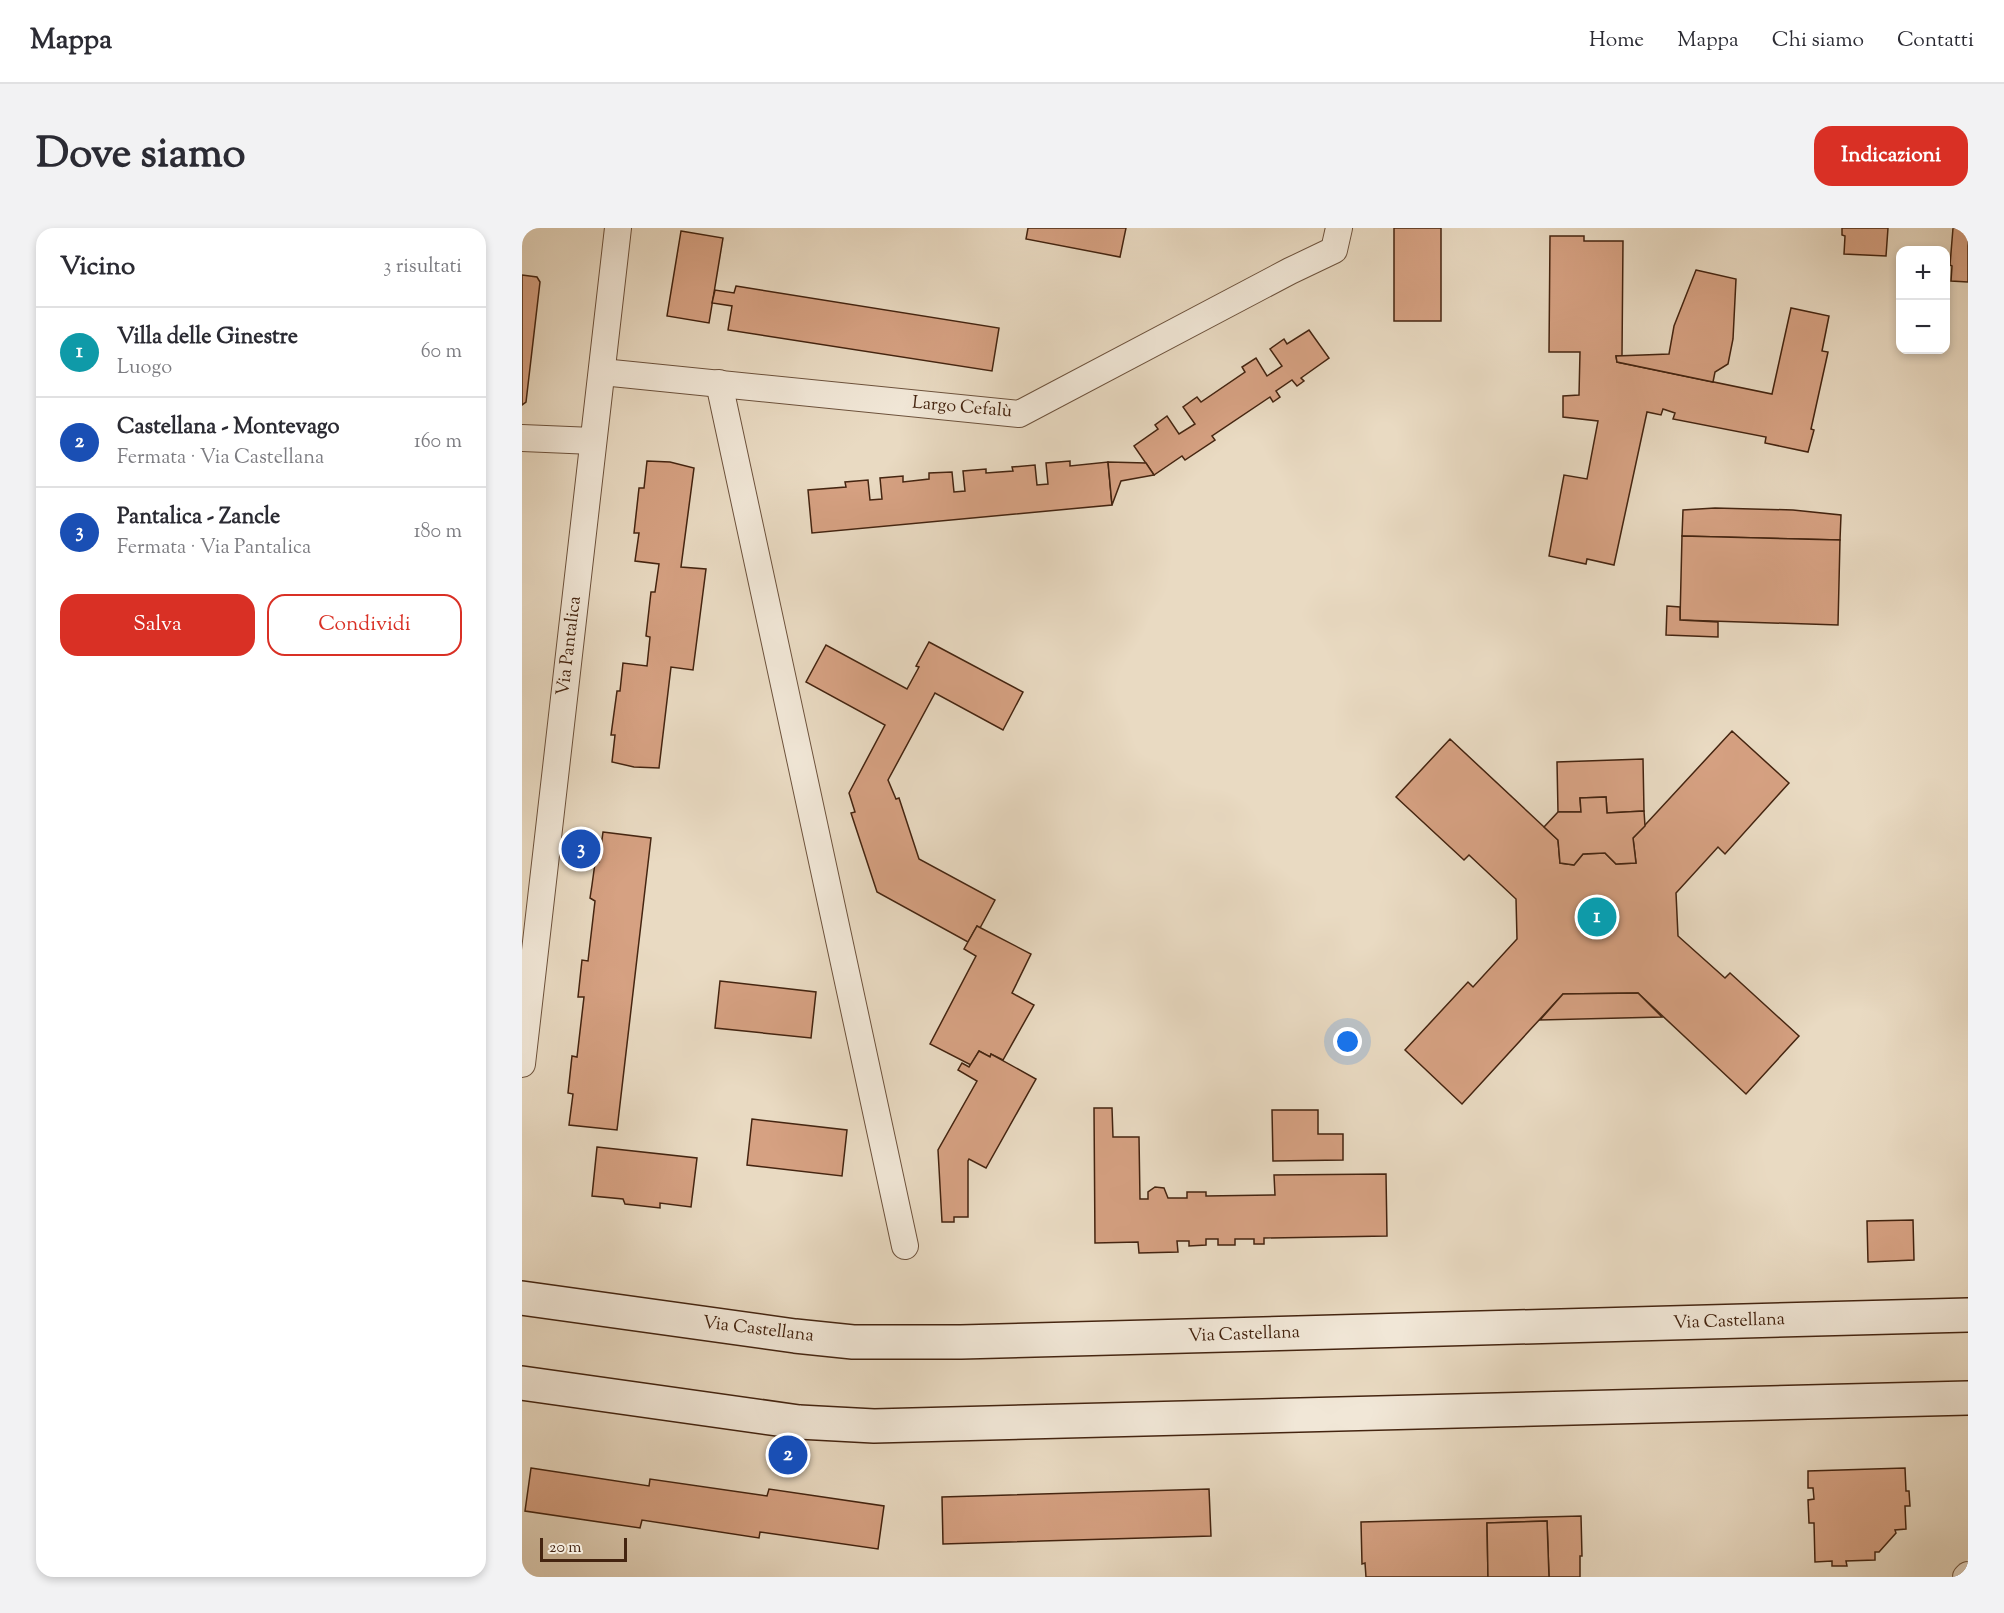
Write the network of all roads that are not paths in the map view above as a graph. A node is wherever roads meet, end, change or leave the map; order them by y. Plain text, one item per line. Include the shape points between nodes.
1 (618, 228) edge
2 (1339, 228) edge
3 (602, 372) junction
4 (719, 383) junction
5 (522, 438) edge
6 (593, 441) junction
7 (522, 1064) edge
8 (905, 1246) dead end
9 (522, 1298) edge
10 (1968, 1315) edge
11 (522, 1383) edge
12 (1968, 1398) edge

1 - 3 street, Via Pantalica
2 - 4 street, Largo Cefalù via 1334,250 1019,414
3 - 4 street, Largo Cefalù
3 - 6 street, Via Pantalica
4 - 8 street
5 - 6 street
6 - 7 street, Via Pantalica
9 - 10 main road, Via Castellana via 795,1336 899,1342
11 - 12 main road via 799,1422 874,1426

